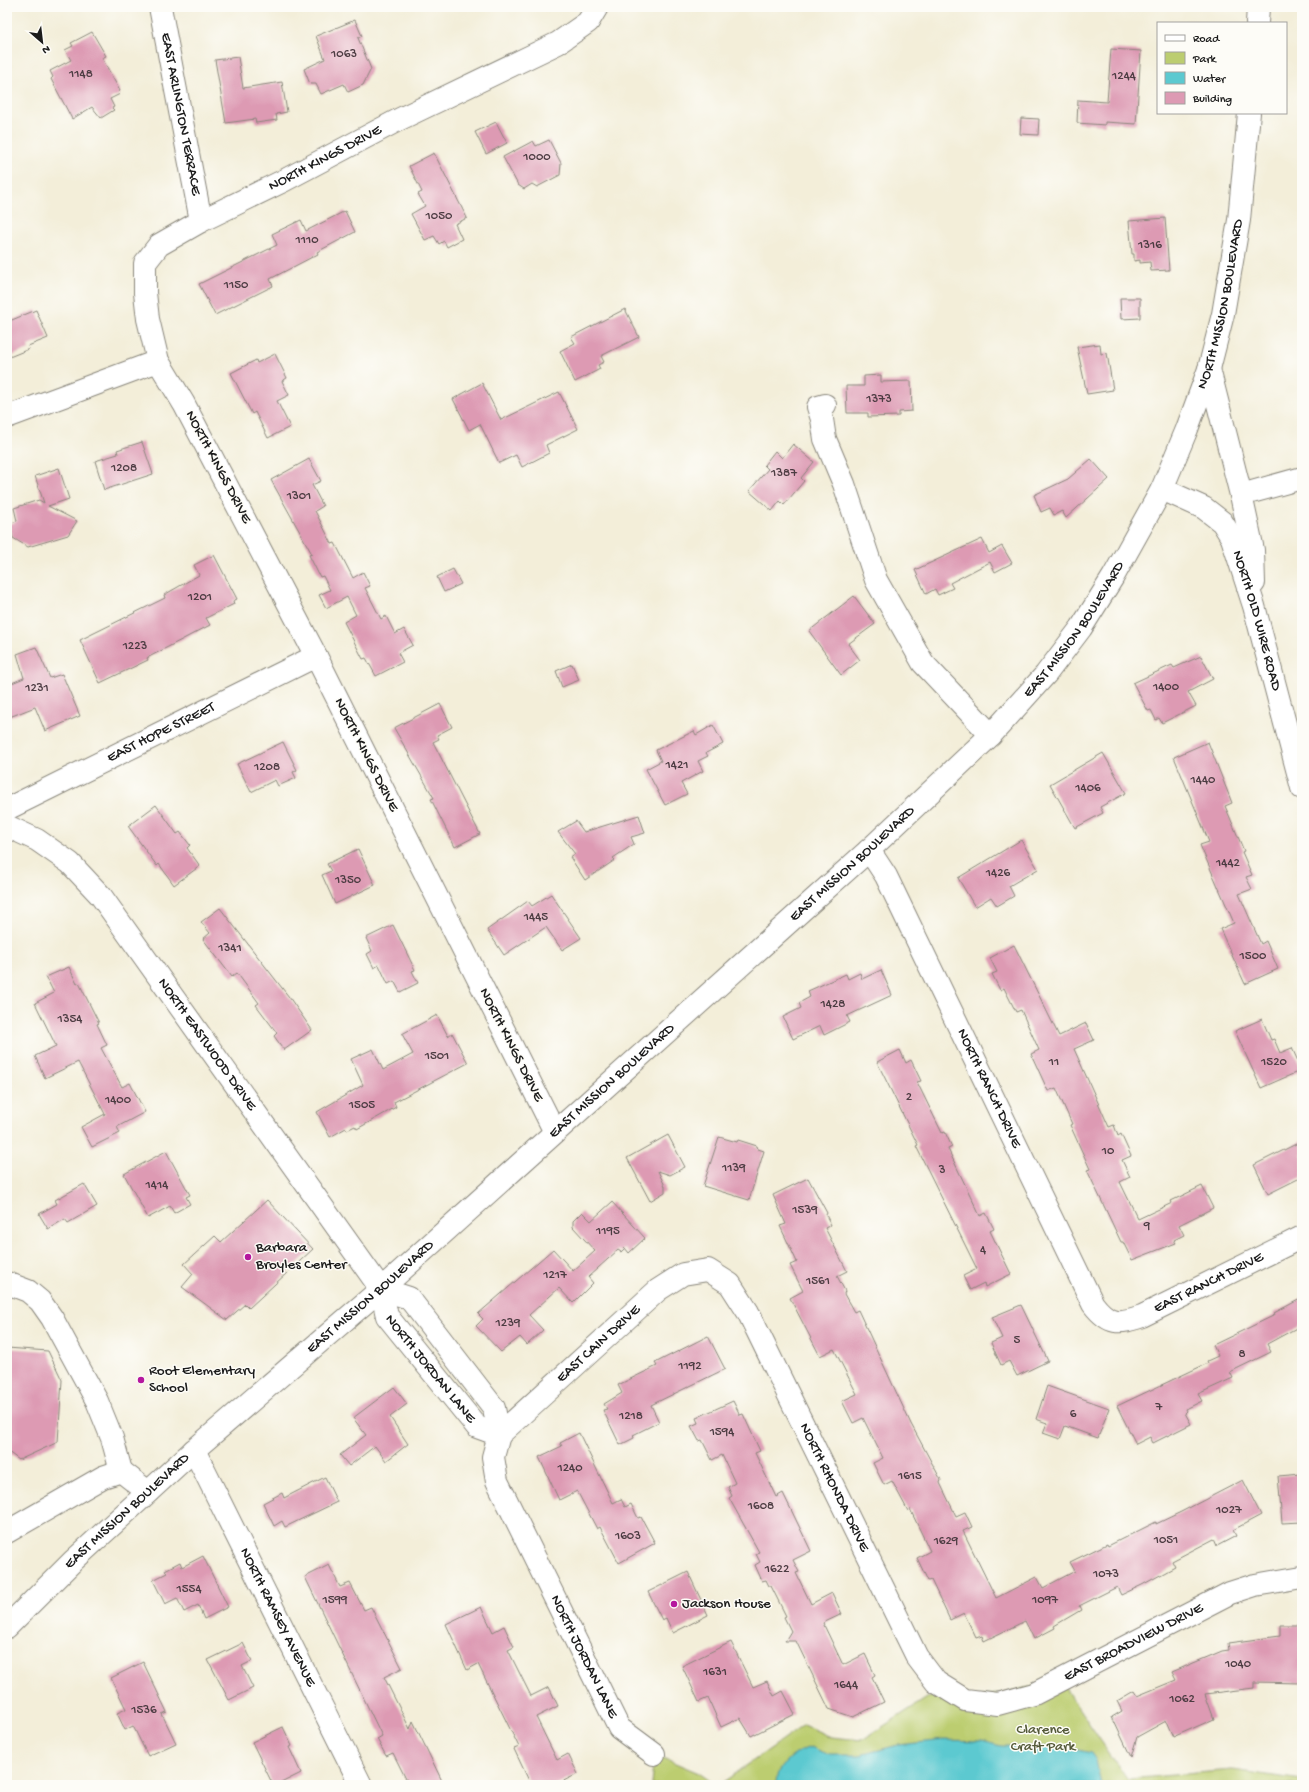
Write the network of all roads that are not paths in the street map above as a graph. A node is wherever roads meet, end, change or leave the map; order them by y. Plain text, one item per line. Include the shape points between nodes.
1 (160, 7) edge
2 (597, 7) edge
3 (1258, 7) edge
4 (1257, 22) edge
5 (1249, 114) edge
6 (201, 221) junction
7 (158, 361) junction
8 (1209, 369) junction
9 (825, 405) dead end
10 (7, 417) edge
11 (1302, 478) edge
12 (1162, 488) junction
13 (1241, 495) junction
14 (1254, 606) junction
15 (316, 656) junction
16 (1294, 723) edge
17 (991, 735) junction
18 (1302, 788) edge
19 (7, 809) edge
20 (7, 826) edge
21 (869, 850) junction
22 (555, 1132) junction
23 (1302, 1237) edge
24 (708, 1270) joint
25 (7, 1284) edge
26 (382, 1289) junction
27 (1114, 1322) joint
28 (499, 1436) junction
29 (194, 1450) junction
30 (121, 1471) junction
31 (148, 1492) junction
32 (7, 1532) edge
33 (1302, 1577) edge
34 (7, 1626) edge
35 (965, 1700) joint
36 (654, 1754) dead end
37 (361, 1785) edge

1 - 6 street, EAST ARLINGTON TERRACE
2 - 6 street, NORTH KINGS DRIVE via 588,22 558,43 400,119
3 - 4 street
5 - 8 street, NORTH MISSION BOULEVARD via 1239,220
6 - 7 street, NORTH KINGS DRIVE via 158,245 145,263 145,293
7 - 10 street
7 - 15 street, NORTH KINGS DRIVE via 184,404
8 - 12 street, NORTH MISSION BOULEVARD
8 - 13 street
9 - 17 street via 818,407 825,439 844,484 876,580 923,663
11 - 13 street
12 - 14 street, NORTH OLD WIRE ROAD via 1204,508 1222,522 1232,538
12 - 17 street, EAST MISSION BOULEVARD via 1113,577 1081,628 1046,674
13 - 14 street via 1253,550
14 - 16 street, NORTH OLD WIRE ROAD
15 - 19 street, EAST HOPE STREET
15 - 22 street, NORTH KINGS DRIVE
16 - 18 street, NORTH OLD WIRE ROAD
17 - 21 street, EAST MISSION BOULEVARD
20 - 26 street, NORTH EASTWOOD DRIVE via 38,840 70,863 102,896
21 - 22 street, EAST MISSION BOULEVARD
21 - 27 street, NORTH RANCH DRIVE via 886,876 1093,1304 1101,1314
22 - 26 street, EAST MISSION BOULEVARD
23 - 27 street, EAST RANCH DRIVE via 1142,1316
24 - 28 street, EAST CAIN DRIVE via 683,1274 658,1290
24 - 35 street, NORTH RHONDA DRIVE via 730,1284 748,1312 917,1657 936,1682
25 - 30 street via 28,1291 40,1301 52,1318 97,1401 112,1438
26 - 28 street, NORTH JORDAN LANE via 387,1316 477,1427
26 - 29 street, EAST MISSION BOULEVARD
28 - 36 street, NORTH JORDAN LANE via 493,1457 497,1481 619,1728
29 - 31 street, EAST MISSION BOULEVARD
29 - 37 street, NORTH RAMSEY AVENUE
30 - 31 street
30 - 32 street via 103,1477
31 - 34 street, EAST MISSION BOULEVARD
33 - 35 street, EAST BROADVIEW DRIVE via 1255,1585 1230,1593 1034,1694 998,1704

